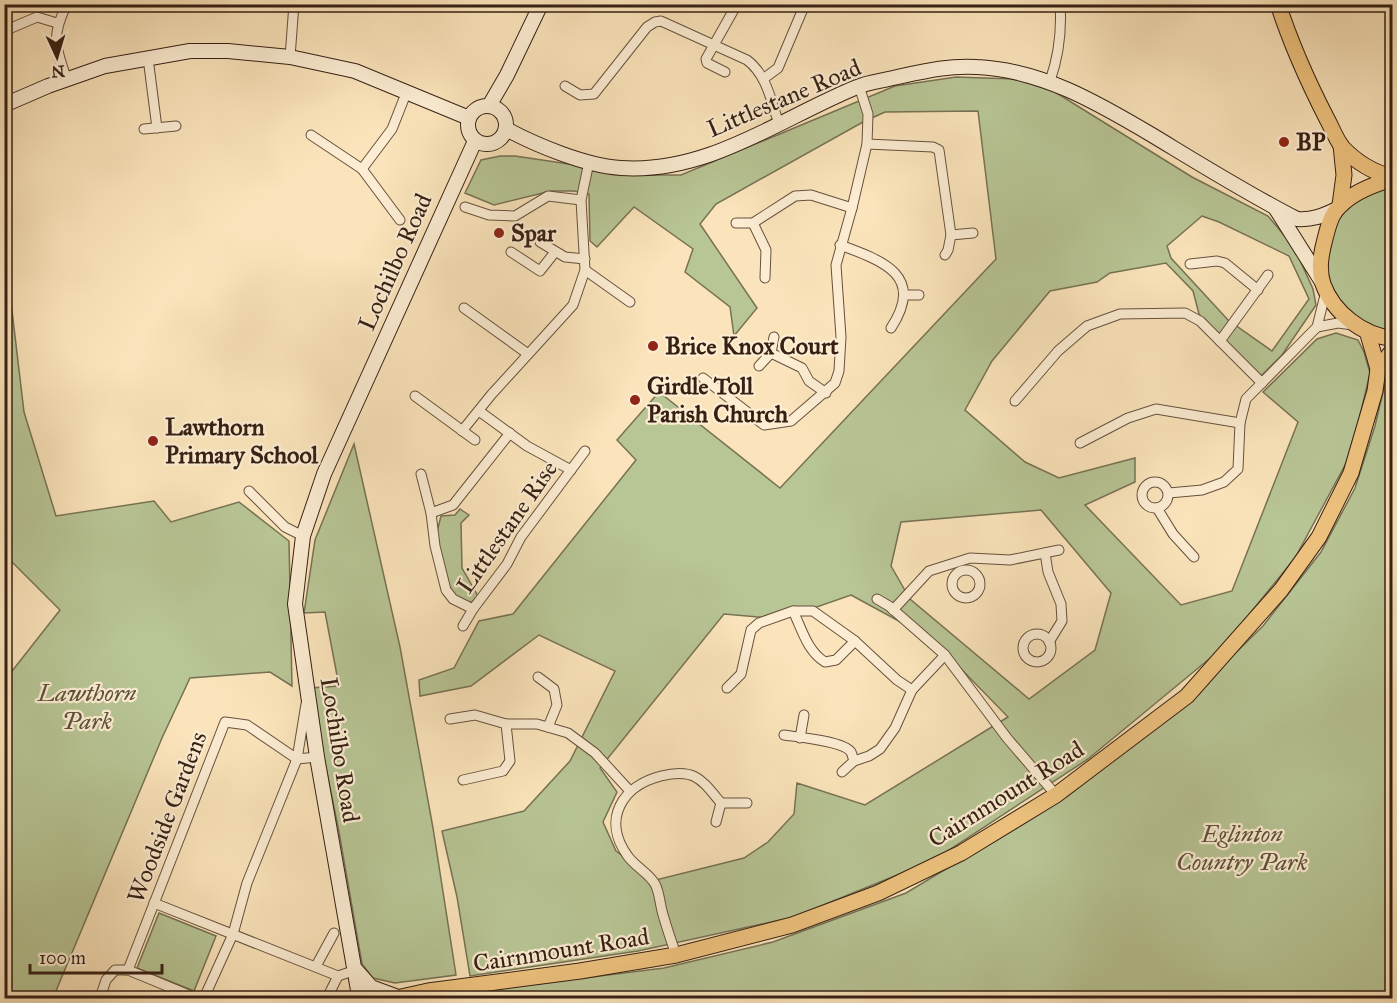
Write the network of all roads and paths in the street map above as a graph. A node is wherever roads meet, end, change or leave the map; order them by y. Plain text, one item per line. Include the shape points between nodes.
1 (67, 4) edge
2 (294, 4) edge
3 (541, 4) edge
4 (737, 4) edge
5 (805, 4) edge
6 (1060, 4) edge
7 (1278, 4) edge
8 (57, 23) junction
9 (6, 26) edge
10 (714, 45) junction
11 (290, 57) junction
12 (148, 58) junction
13 (725, 72) dead end
14 (764, 79) junction
15 (67, 80) junction
16 (1050, 81) junction
17 (565, 86) dead end
18 (859, 86) junction
19 (407, 91) junction
20 (4, 105) edge
21 (494, 109) junction
22 (469, 118) junction
23 (779, 124) junction
24 (176, 126) dead end
25 (157, 128) junction
26 (144, 129) dead end
27 (503, 134) junction
28 (311, 135) dead end
29 (475, 141) junction
30 (867, 144) junction
31 (1341, 145) junction
32 (589, 162) junction
33 (362, 170) junction
34 (1392, 178) edge
35 (581, 200) junction
36 (465, 207) dead end
37 (1338, 207) junction
38 (852, 208) junction
39 (1275, 208) junction
40 (400, 220) dead end
41 (736, 223) dead end
42 (753, 223) junction
43 (973, 233) dead end
44 (951, 235) junction
45 (540, 242) dead end
46 (840, 245) junction
47 (511, 252) dead end
48 (555, 252) junction
49 (945, 255) dead end
50 (585, 260) junction
51 (1190, 264) dead end
52 (585, 270) junction
53 (1268, 275) dead end
54 (765, 278) dead end
55 (1325, 287) junction
56 (1258, 290) junction
57 (905, 295) junction
58 (919, 295) dead end
59 (630, 302) dead end
60 (464, 308) dead end
61 (1317, 327) junction
62 (891, 328) dead end
63 (1362, 328) junction
64 (774, 336) dead end
65 (1392, 338) edge
66 (1220, 341) junction
67 (1392, 351) edge
68 (771, 353) junction
69 (528, 354) junction
70 (759, 366) dead end
71 (1378, 369) junction
72 (703, 378) dead end
73 (1262, 383) junction
74 (826, 393) junction
75 (415, 396) dead end
76 (1015, 401) dead end
77 (479, 411) junction
78 (1240, 423) junction
79 (462, 431) junction
80 (510, 433) junction
81 (475, 440) dead end
82 (1080, 443) dead end
83 (585, 451) dead end
84 (571, 470) junction
85 (421, 474) dead end
86 (249, 491) dead end
87 (1169, 493) junction
88 (1157, 508) junction
89 (431, 513) junction
90 (303, 536) junction
91 (1059, 550) dead end
92 (1046, 553) junction
93 (1194, 557) dead end
94 (970, 558) junction
95 (969, 570) dead end
96 (877, 599) dead end
97 (473, 609) junction
98 (893, 610) junction
99 (794, 611) junction
100 (462, 626) dead end
101 (855, 641) junction
102 (1049, 642) dead end
103 (945, 655) junction
104 (538, 677) dead end
105 (727, 688) dead end
106 (912, 690) junction
107 (308, 695) junction
108 (804, 715) dead end
109 (450, 719) dead end
110 (506, 724) junction
111 (548, 727) junction
112 (784, 735) dead end
113 (800, 738) junction
114 (317, 757) junction
115 (297, 759) junction
116 (854, 761) junction
117 (842, 772) dead end
118 (463, 780) dead end
119 (629, 790) junction
120 (1056, 795) junction
121 (722, 803) junction
122 (747, 803) dead end
123 (716, 822) dead end
124 (154, 903) junction
125 (334, 933) dead end
126 (233, 934) junction
127 (676, 955) junction
128 (316, 966) junction
129 (128, 970) junction
130 (356, 970) junction
131 (338, 976) junction
132 (460, 988) junction
133 (401, 998) edge
134 (100, 999) edge
135 (196, 999) edge
136 (204, 999) edge
137 (327, 999) edge
138 (363, 999) edge
139 (440, 999) edge

1 - 8 street
2 - 11 street
3 - 21 street
4 - 10 street
5 - 14 street via 778,68
6 - 16 street via 1061,41
7 - 31 main road via 1313,92
8 - 9 street via 37,17
8 - 15 street via 55,44
10 - 13 street via 707,63
10 - 14 street via 747,60
10 - 17 street via 662,21 655,22 594,94 580,95
11 - 12 street via 190,51
11 - 19 street via 355,71
12 - 15 street via 105,66
12 - 25 street
14 - 23 street
15 - 20 street
16 - 18 street, Littlestane Road via 978,66 942,67
16 - 39 street, Littlestane Road
18 - 23 street, Littlestane Road
18 - 30 street via 868,114
19 - 22 street
19 - 33 street via 392,129
21 - 22 street via 481,107
21 - 27 street via 504,116
22 - 29 street via 468,130
23 - 32 street, Littlestane Road via 713,154 662,166 621,168
24 - 25 street
25 - 26 street
27 - 29 street via 495,143
27 - 32 street, Littlestane Road
28 - 33 street
29 - 90 street, Lochilbo Road via 324,474
30 - 38 street
30 - 44 street via 939,150
31 - 34 main road via 1358,162
31 - 37 main road via 1344,175
32 - 35 street
33 - 40 street
34 - 37 main road
35 - 36 street via 548,196 515,216 489,215
35 - 50 street
37 - 39 street, Littlestane Road via 1309,220 1297,219
37 - 55 main road via 1329,223 1320,266
38 - 42 street via 810,195 795,196
38 - 46 street
39 - 55 street, Littlestane Road
41 - 42 street
42 - 54 street via 766,250
43 - 44 street
44 - 49 street
45 - 48 street
46 - 57 street via 889,267 899,277
46 - 74 street via 836,265 839,371
47 - 48 street via 540,271
48 - 50 street
50 - 52 street
51 - 56 street via 1225,263
52 - 59 street
52 - 69 street via 573,305
53 - 56 street
55 - 61 street
55 - 63 main road via 1336,307
56 - 66 street
57 - 58 street
57 - 62 street
60 - 69 street
61 - 63 street via 1338,323
61 - 73 street
63 - 65 main road
63 - 71 main road, Cairnmount Road
64 - 68 street
66 - 73 street
66 - 76 street via 1200,321 1185,313 1120,314 1087,326 1058,351
67 - 71 main road, Cairnmount Road
68 - 70 street
68 - 74 street via 802,368 809,381
69 - 77 street
71 - 120 main road, Cairnmount Road via 1351,473 1319,537 1281,590 1187,696
72 - 74 street via 764,425 791,421
73 - 78 street via 1246,399
75 - 79 street
77 - 79 street
77 - 80 street, Littlestane Rise
78 - 82 street via 1156,409 1128,418
78 - 87 street via 1238,469 1224,483
79 - 81 street
80 - 84 street, Littlestane Rise
80 - 89 street via 453,505
83 - 84 street, Littlestane Rise
84 - 97 street, Littlestane Rise
85 - 89 street
86 - 90 street via 285,527
87 - 88 street via 1167,502
87 - 88 street via 1161,482 1146,485 1143,500
88 - 93 street
89 - 97 street via 446,590 449,596
90 - 107 street, Lochilbo Road via 294,604
91 - 92 street
92 - 94 street via 1010,560
92 - 102 street via 1062,621
94 - 95 street
94 - 98 street via 929,571
96 - 98 street
97 - 100 street, Littlestane Rise
98 - 103 street
99 - 101 street via 813,611
99 - 101 street via 810,648 825,662 836,660
99 - 105 street via 751,630 741,674
101 - 106 street
103 - 106 street
103 - 120 street
104 - 111 street via 554,689 557,705
106 - 116 street via 895,728 880,749
107 - 114 street, Lochilbo Road
107 - 115 street
108 - 113 street
109 - 110 street via 475,715
110 - 111 street
110 - 118 street via 510,761 503,771
111 - 119 street via 568,733 595,753
112 - 113 street
113 - 116 street via 844,747
114 - 115 street
114 - 130 street, Lochilbo Road
115 - 124 street, Woodside Gardens via 248,725 225,722
115 - 126 street via 247,883
116 - 117 street
119 - 121 street via 657,777 681,773 701,779
119 - 127 street via 618,807 617,834 627,855 656,884
120 - 127 main road, Cairnmount Road via 961,853 878,893 792,925
121 - 122 street
121 - 123 street
124 - 126 street
124 - 129 street, Woodside Gardens
125 - 128 street
126 - 128 street
126 - 136 street
127 - 132 main road, Cairnmount Road
128 - 131 street
129 - 134 street via 115,970 106,980
129 - 135 street
130 - 131 street
130 - 133 street via 371,987
130 - 138 street, Lochilbo Road
131 - 137 street
132 - 133 main road, Cairnmount Road
132 - 139 main road, Cairnmount Road

